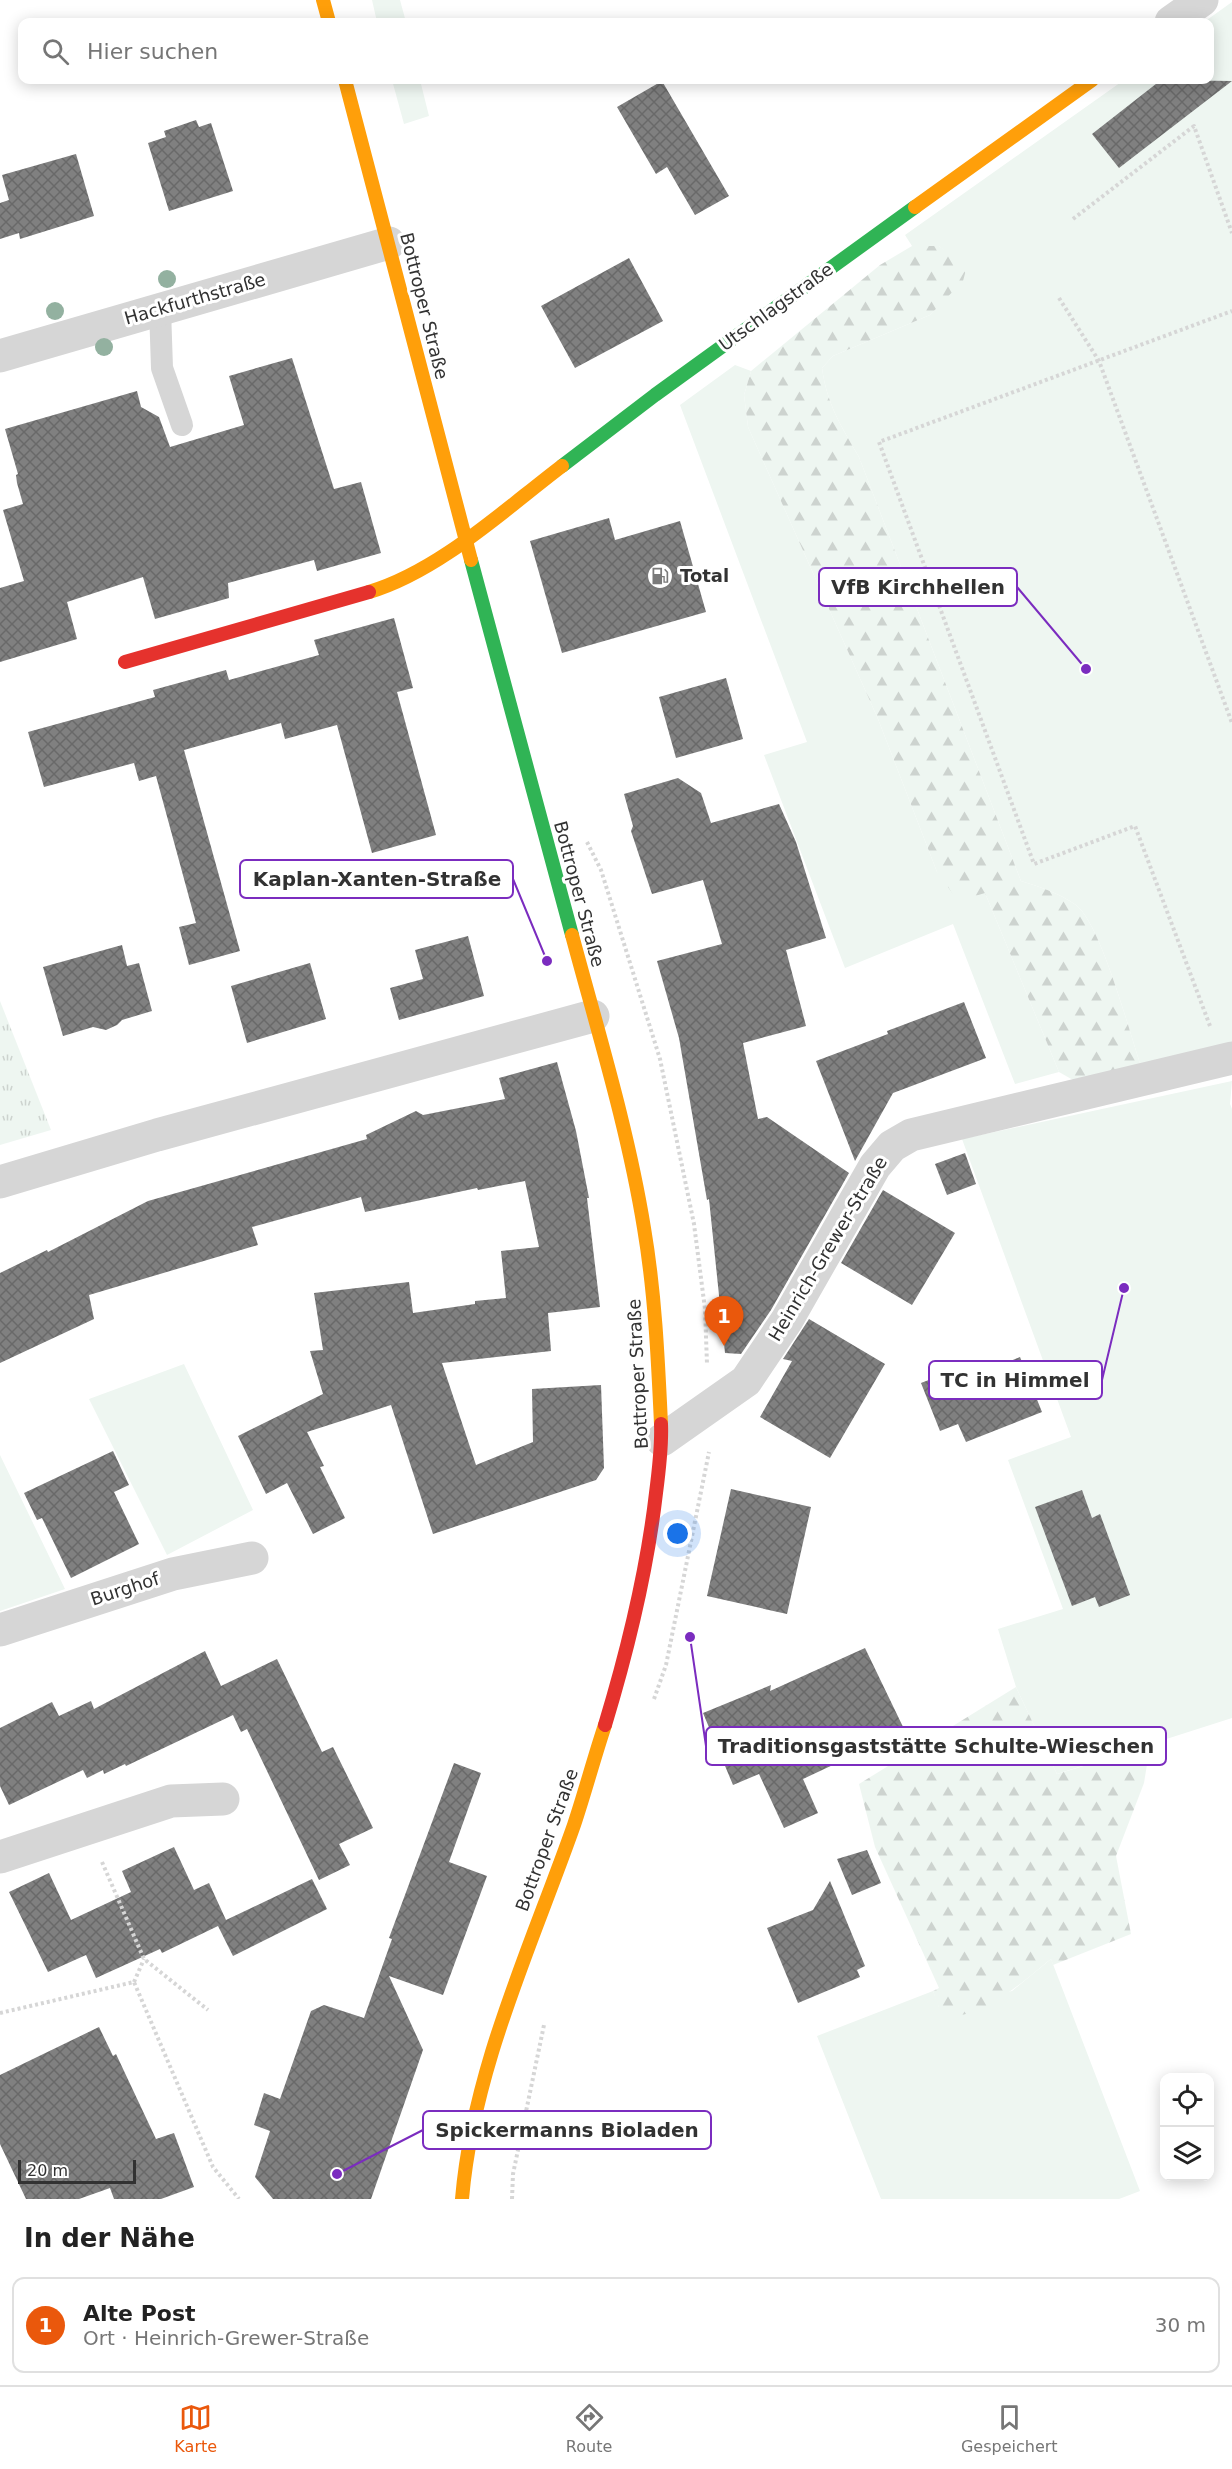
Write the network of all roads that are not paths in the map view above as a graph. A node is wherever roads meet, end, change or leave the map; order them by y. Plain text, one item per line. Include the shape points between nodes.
1 (323, 0) edge
2 (1202, 0) edge
3 (328, 18) edge
4 (1177, 18) edge
5 (346, 84) edge
6 (1086, 84) edge
7 (389, 243) junction
8 (160, 309) junction
9 (0, 356) edge
10 (182, 425) dead end
11 (466, 542) junction
12 (125, 662) dead end
13 (593, 1016) junction
14 (1232, 1058) edge
15 (0, 1182) edge
16 (662, 1440) junction
17 (252, 1558) dead end
18 (0, 1630) edge
19 (224, 1798) dead end
20 (0, 1857) edge
21 (462, 2199) edge

1 - 3 main road
2 - 4 street
5 - 7 main road, Bottroper Straße
6 - 11 main road, Utschlagstraße via 655,394
7 - 8 street, Hackfurthstraße
7 - 11 main road, Bottroper Straße
8 - 9 street, Hackfurthstraße
8 - 10 lane via 162,368
11 - 12 main road via 392,585
11 - 13 main road, Bottroper Straße
13 - 15 street
13 - 16 main road, Bottroper Straße via 644,1228 657,1333
14 - 16 street, Heinrich-Grewer-Straße via 912,1135 892,1146 875,1166 787,1320 746,1382
16 - 21 main road, Bottroper Straße via 652,1526 625,1659 581,1802 484,2079 465,2164
17 - 18 street, Burghof via 173,1574
19 - 20 street via 171,1801

